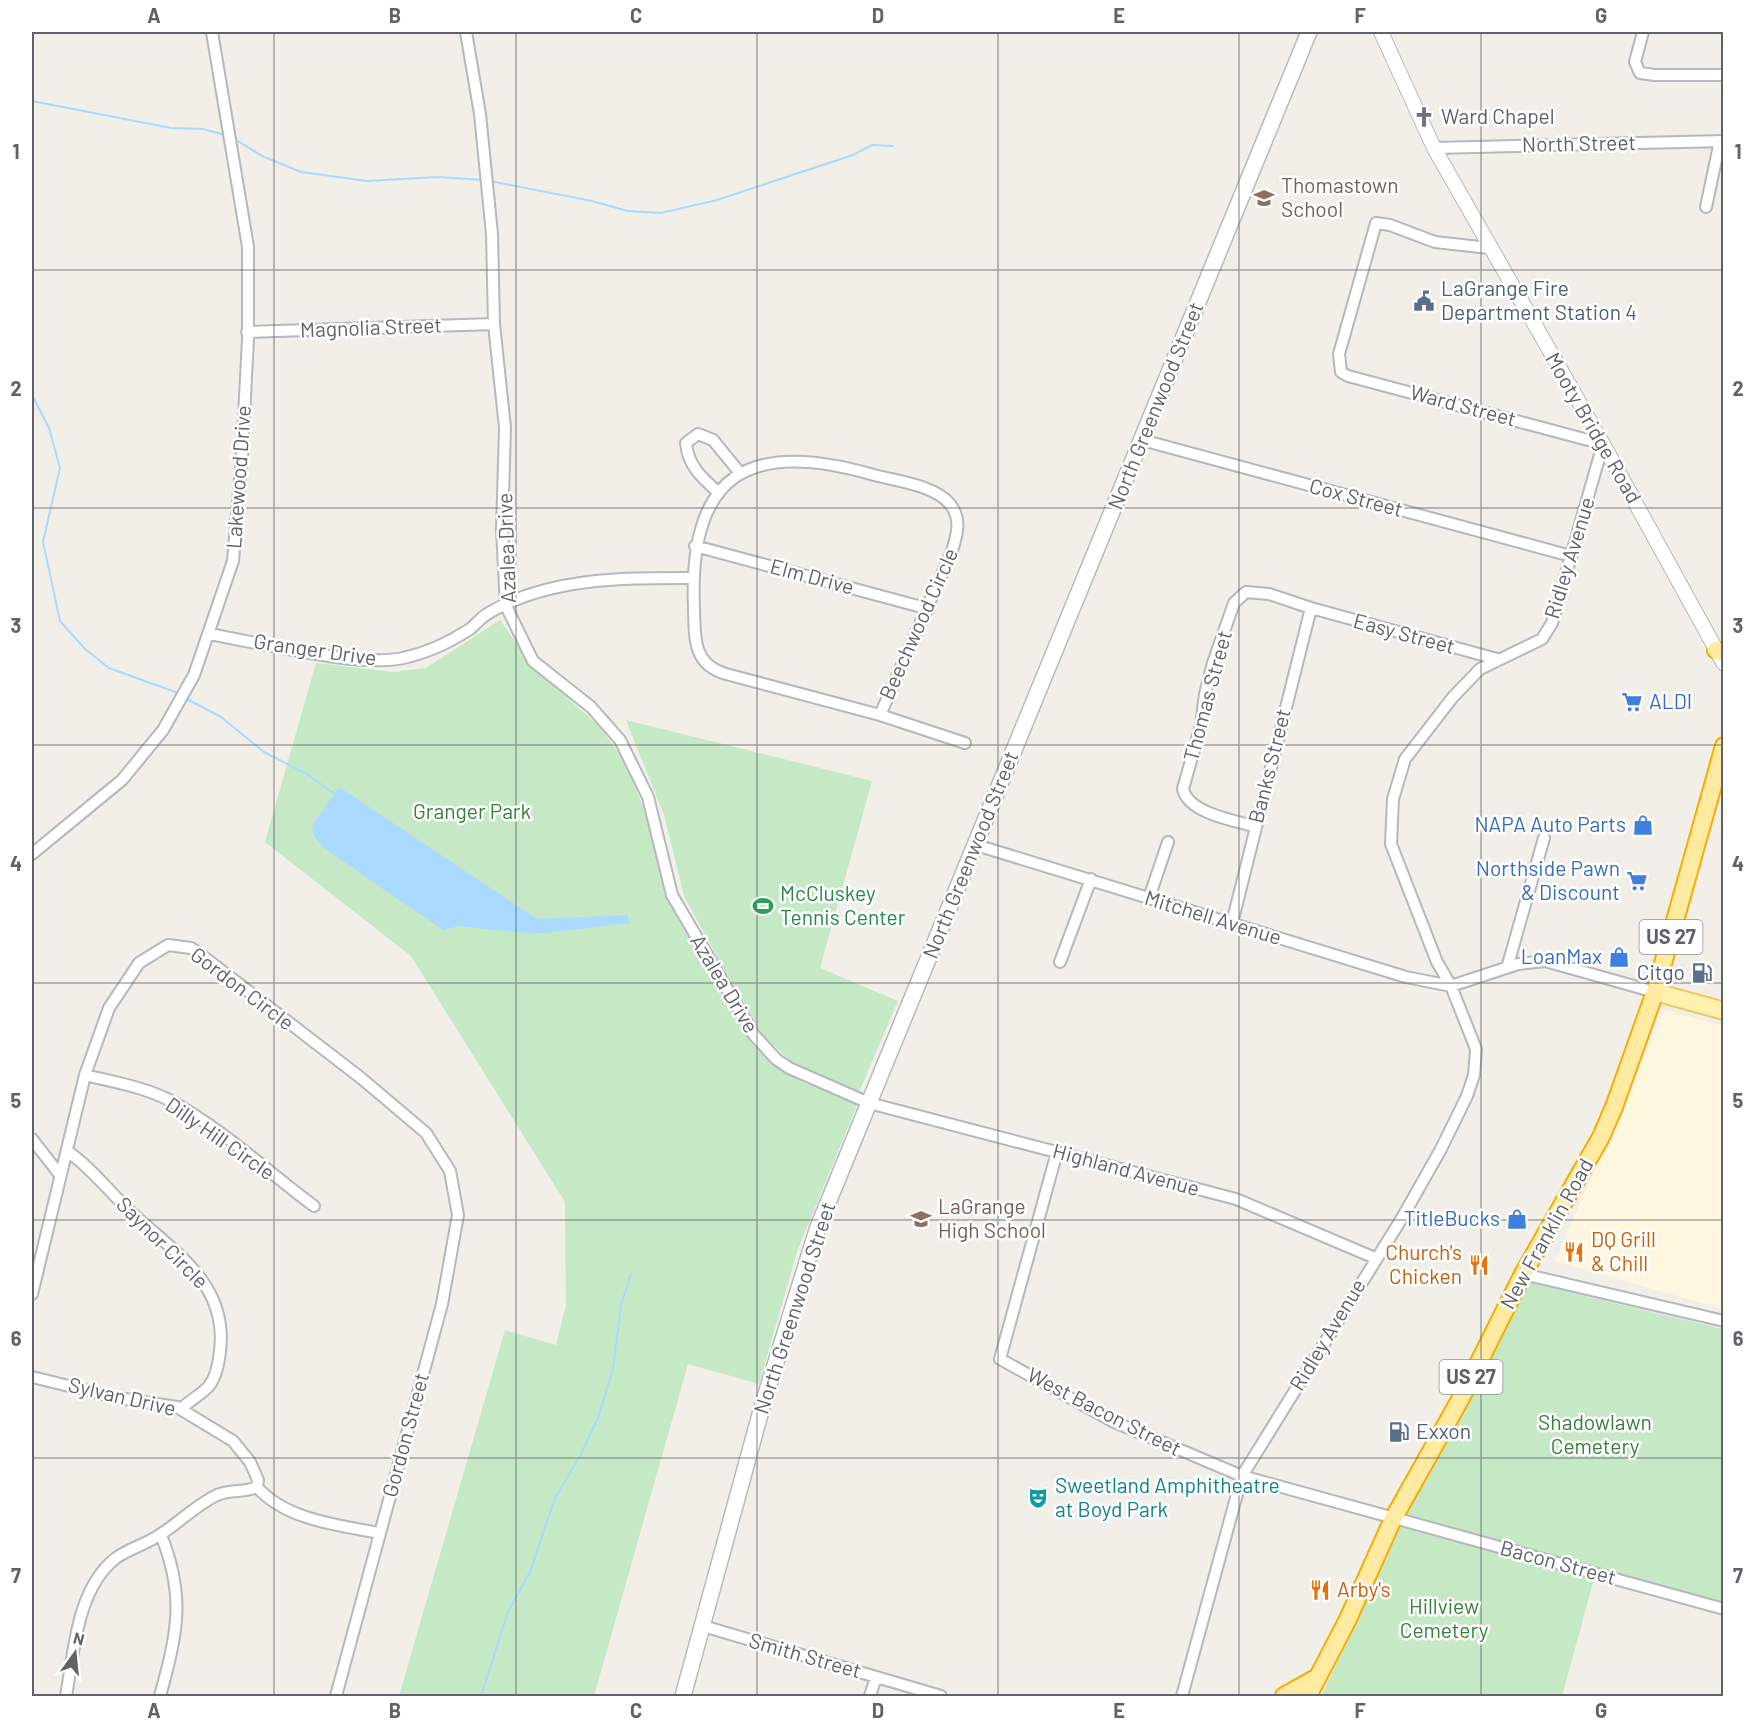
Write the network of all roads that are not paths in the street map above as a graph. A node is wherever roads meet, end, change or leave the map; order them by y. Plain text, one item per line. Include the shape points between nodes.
1 (212, 32) edge
2 (466, 32) edge
3 (1309, 32) edge
4 (1381, 32) edge
5 (1642, 32) edge
6 (1724, 75) edge
7 (1722, 141) edge
8 (1434, 148) junction
9 (1706, 207) dead end
10 (1489, 248) junction
11 (494, 324) junction
12 (247, 332) junction
13 (1142, 440) junction
14 (1602, 444) junction
15 (740, 473) junction
16 (719, 493) junction
17 (695, 546) junction
18 (1571, 556) junction
19 (692, 578) junction
20 (506, 606) junction
21 (1311, 608) junction
22 (928, 609) junction
23 (209, 634) junction
24 (1721, 656) edge
25 (1497, 659) junction
26 (880, 715) junction
27 (965, 743) dead end
28 (1724, 746) edge
29 (1254, 826) junction
30 (1544, 838) dead end
31 (1168, 842) dead end
32 (976, 844) junction
33 (32, 854) edge
34 (1091, 879) junction
35 (1149, 898) junction
36 (1232, 923) junction
37 (1060, 962) dead end
38 (1507, 968) junction
39 (1451, 986) junction
40 (1655, 992) junction
41 (1724, 1011) edge
42 (85, 1075) junction
43 (870, 1103) junction
44 (32, 1139) edge
45 (67, 1151) junction
46 (1058, 1152) junction
47 (450, 1171) joint
48 (60, 1175) junction
49 (314, 1206) dead end
50 (1375, 1258) junction
51 (1523, 1274) junction
52 (32, 1294) edge
53 (1724, 1322) edge
54 (32, 1377) edge
55 (181, 1409) junction
56 (1242, 1476) junction
57 (257, 1487) junction
58 (1393, 1519) junction
59 (379, 1533) junction
60 (161, 1535) junction
61 (1724, 1610) edge
62 (703, 1626) junction
63 (1319, 1676) junction
64 (876, 1677) junction
65 (66, 1696) edge
66 (160, 1696) edge
67 (336, 1696) edge
68 (683, 1696) edge
69 (870, 1696) edge
70 (941, 1696) edge
71 (1182, 1696) edge
72 (1284, 1696) edge
73 (1308, 1696) edge

1 - 12 street, Lakewood Drive via 248,247
2 - 11 street, Azalea Drive via 480,114 492,234
3 - 13 main road, North Greenwood Street
4 - 8 street, Mooty Bridge Road
5 - 6 street via 1635,62 1640,73
7 - 8 street, North Street
7 - 9 street
8 - 10 street, Mooty Bridge Road
10 - 14 street, Mooty Bridge Road
10 - 14 street, Ward Street via 1436,242 1376,223 1339,354 1341,372
11 - 12 street, Magnolia Street
11 - 20 street, Azalea Drive via 505,428 502,530
12 - 23 street, Lakewood Drive via 233,561
13 - 18 street, Cox Street
13 - 32 main road, North Greenwood Street
14 - 18 street, Ridley Avenue
14 - 24 street, Mooty Bridge Road
15 - 16 street, Beechwood Circle
15 - 16 street via 713,440 698,434 686,443 687,457
15 - 22 street, Beechwood Circle via 778,461 811,460 909,484 944,498 955,512 958,531
16 - 17 street, Beechwood Circle via 706,513
17 - 19 street, Beechwood Circle
17 - 22 street, Elm Drive
18 - 25 street, Ridley Avenue via 1552,623 1542,639
19 - 20 street, Granger Drive via 560,586
19 - 26 street, Beechwood Circle via 693,641 709,666 726,674
20 - 23 street, Granger Drive via 442,645 401,658 335,656
20 - 43 street, Azalea Drive via 533,661 591,707 620,740 648,797 672,895 754,1035 789,1068
21 - 25 street, Easy Street
21 - 29 street, Banks Street
21 - 29 street, Thomas Street via 1269,594 1246,592 1234,603 1208,679 1205,708 1184,792 1209,814
22 - 26 street, Beechwood Circle
23 - 33 street, Lakewood Drive via 194,675 164,730 122,780
25 - 39 street, Ridley Avenue via 1480,669 1453,697 1405,759 1393,799 1390,825 1394,852 1437,962
26 - 27 street, Beechwood Circle
28 - 40 highway, New Franklin Road / US 27
29 - 36 street, Banks Street
30 - 38 street
31 - 35 street
32 - 34 street, Mitchell Avenue
32 - 43 main road, North Greenwood Street
34 - 35 street, Mitchell Avenue
34 - 37 street
35 - 36 street, Mitchell Avenue
36 - 39 street, Mitchell Avenue via 1406,977
38 - 39 street
38 - 40 street via 1526,962 1555,963
39 - 50 street, Ridley Avenue via 1476,1049 1474,1075 1441,1149
40 - 41 main road
40 - 51 highway, New Franklin Road / US 27 via 1601,1137
42 - 45 street, Gordon Circle
42 - 47 street, Gordon Circle via 109,1008 140,963 168,945 191,948 238,981 426,1133
42 - 49 street, Dilly Hill Circle via 169,1100
43 - 46 street, Highland Avenue
43 - 62 main road, North Greenwood Street via 818,1227 789,1315
44 - 48 street
45 - 48 street, Gordon Circle
45 - 55 street, Saynor Circle via 175,1250 213,1294 223,1329 219,1361 209,1386
46 - 50 street, Highland Avenue via 1236,1199
46 - 56 street, West Bacon Street via 1000,1359 1112,1421
47 - 59 street, Gordon Street via 458,1215 442,1304
48 - 52 street, Gordon Circle
50 - 56 street, Ridley Avenue
51 - 53 street
51 - 58 highway, New Franklin Road / US 27 via 1461,1398
54 - 55 street, Sylvan Drive
55 - 57 street, Sylvan Drive via 233,1441 250,1462
56 - 58 street, West Bacon Street
56 - 71 street, Ridley Avenue
57 - 59 street via 286,1509
57 - 60 street via 219,1494
58 - 61 street, Bacon Street
58 - 63 highway, New Franklin Road / US 27
59 - 67 street, Gordon Street
60 - 65 street via 116,1558 101,1573 85,1600
60 - 66 street via 178,1592 175,1639
62 - 64 street, Smith Street
62 - 68 main road, North Greenwood Street
63 - 72 highway
63 - 73 highway, New Franklin Road / US 27
64 - 69 street
64 - 70 street, Smith Street

